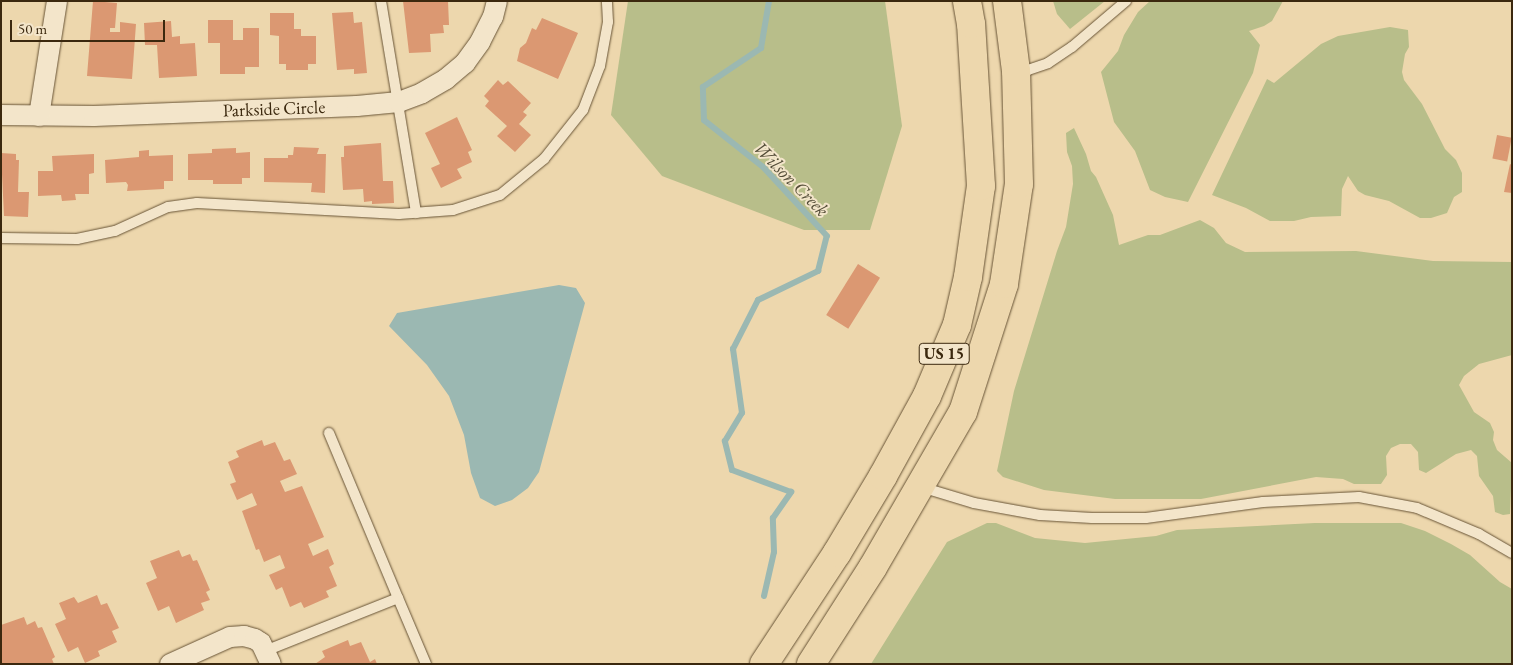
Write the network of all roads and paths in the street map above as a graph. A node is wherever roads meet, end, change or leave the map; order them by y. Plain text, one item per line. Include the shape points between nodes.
1 (57, 1) edge
2 (381, 1) edge
3 (497, 1) edge
4 (606, 1) edge
5 (967, 1) edge
6 (1007, 1) edge
7 (1126, 1) edge
8 (1016, 71) junction
9 (399, 102) junction
10 (1, 115) edge
11 (39, 116) junction
12 (416, 213) junction
13 (1, 238) edge
14 (329, 433) dead end
15 (920, 487) junction
16 (1512, 553) edge
17 (398, 598) junction
18 (268, 657) edge
19 (170, 664) edge
20 (426, 664) edge
21 (764, 664) edge
22 (810, 664) edge

1 - 11 street
2 - 9 lane
3 - 9 street, Parkside Circle via 493,17 465,63 446,79
4 - 12 lane via 608,22 600,66 583,110 544,159 500,195 453,210
5 - 21 highway, US 15 via 981,186 968,277 957,326 927,396 884,476
6 - 8 highway, US 15
7 - 8 lane via 1072,47 1048,62
8 - 15 highway, US 15 via 1019,184 1004,284 963,412
9 - 11 street, Parkside Circle
9 - 12 lane
10 - 11 street, Parkside Circle
12 - 13 lane via 197,203 168,207 115,231 77,239
14 - 17 lane
15 - 16 lane via 974,503 1040,514 1092,518 1146,518 1263,502 1360,497 1417,508 1479,534
15 - 22 highway, US 15
17 - 18 lane
17 - 20 lane
18 - 19 street via 255,639 236,636

